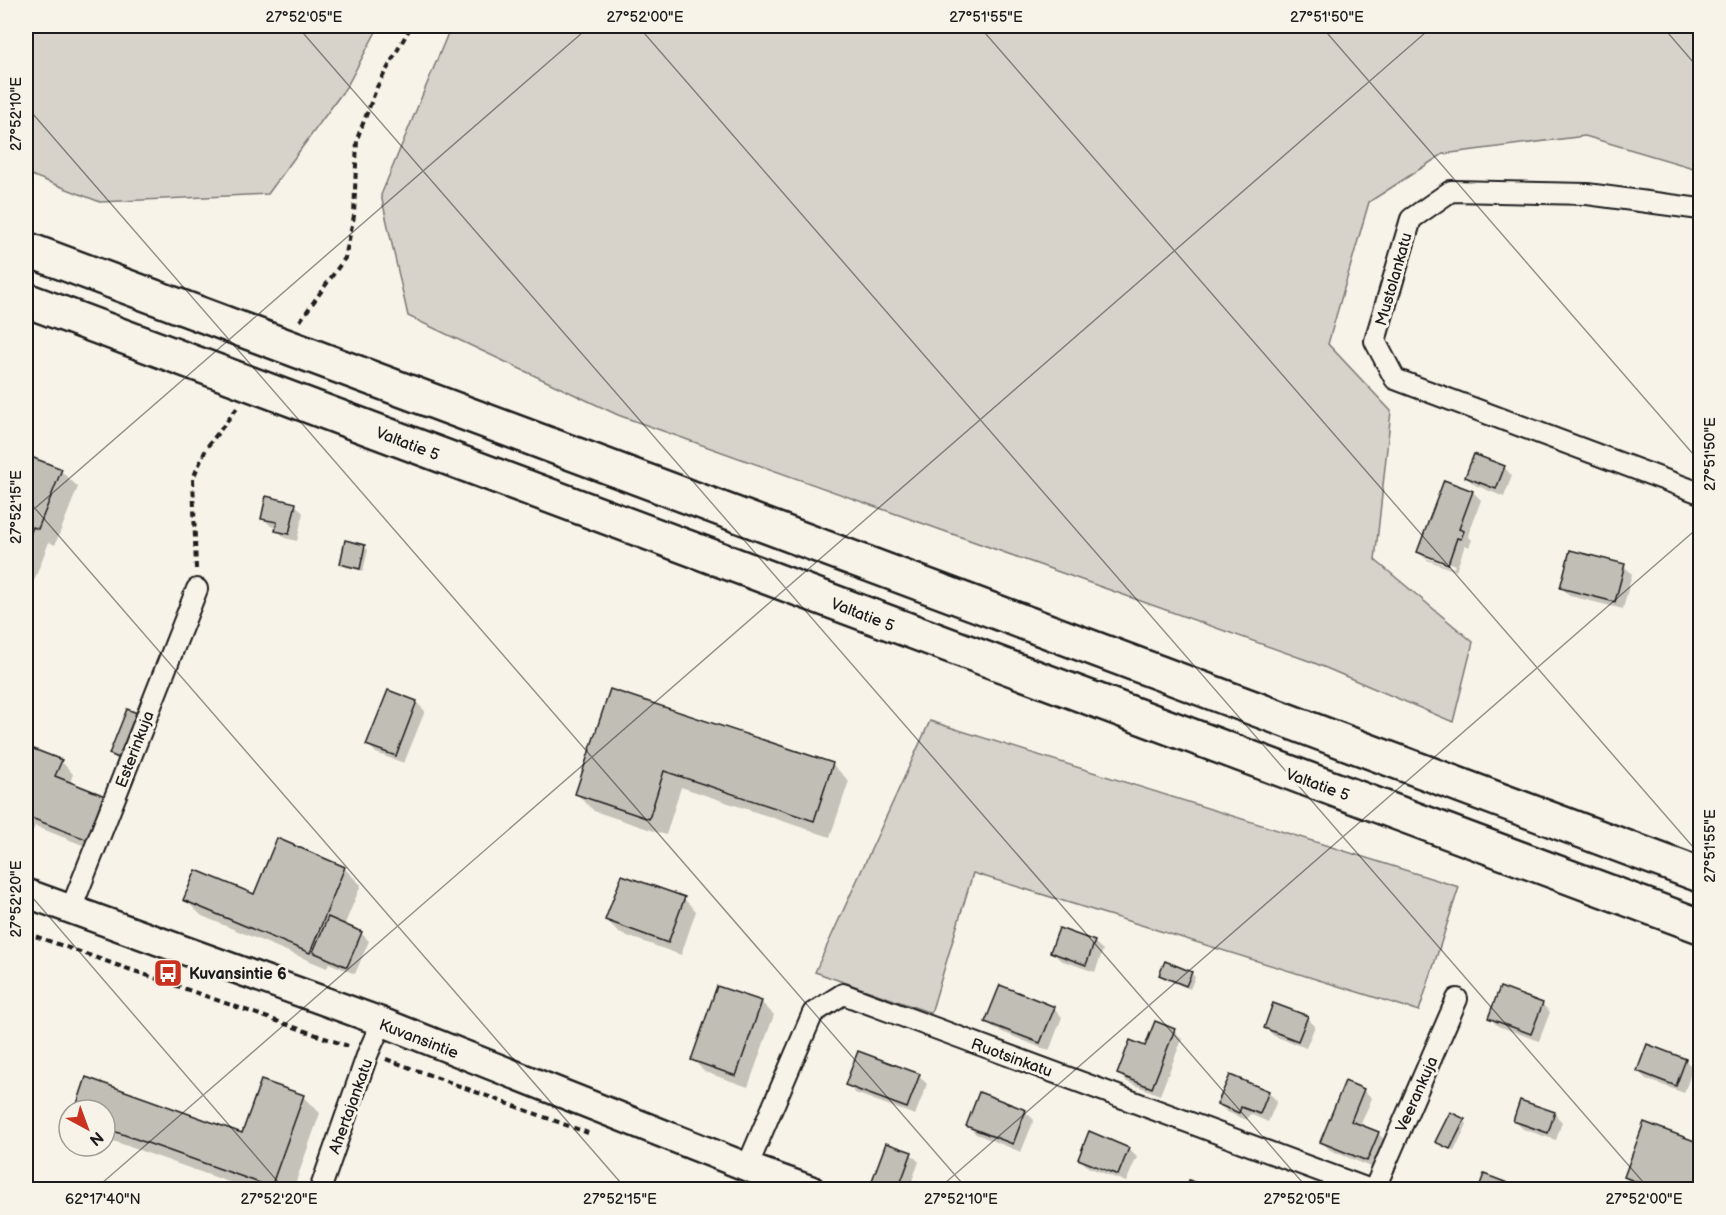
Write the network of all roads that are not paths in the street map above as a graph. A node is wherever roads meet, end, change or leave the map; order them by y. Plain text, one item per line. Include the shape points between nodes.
1 (1701, 209) edge
2 (26, 249) edge
3 (26, 300) edge
4 (1701, 493) edge
5 (197, 589) road end
6 (1701, 875) edge
7 (26, 893) edge
8 (71, 909) junction
9 (1701, 926) edge
10 (1457, 999) dead end
11 (382, 1022) junction
12 (747, 1167) junction
13 (320, 1190) edge
14 (811, 1190) edge
15 (1373, 1190) edge

1 - 4 street, Mustolankatu via 1587,194 1450,191 1411,219 1375,341 1395,379
2 - 6 highway
3 - 9 highway, Valtatie 5
5 - 8 street, Esterinkuja
7 - 8 street, Kuvansintie
8 - 11 street, Kuvansintie
10 - 15 street, Veerankuja
11 - 12 street, Kuvansintie
11 - 13 street, Ahertajankatu
12 - 14 street, Kuvansintie
12 - 15 street, Ruotsinkatu via 813,1012 843,994

